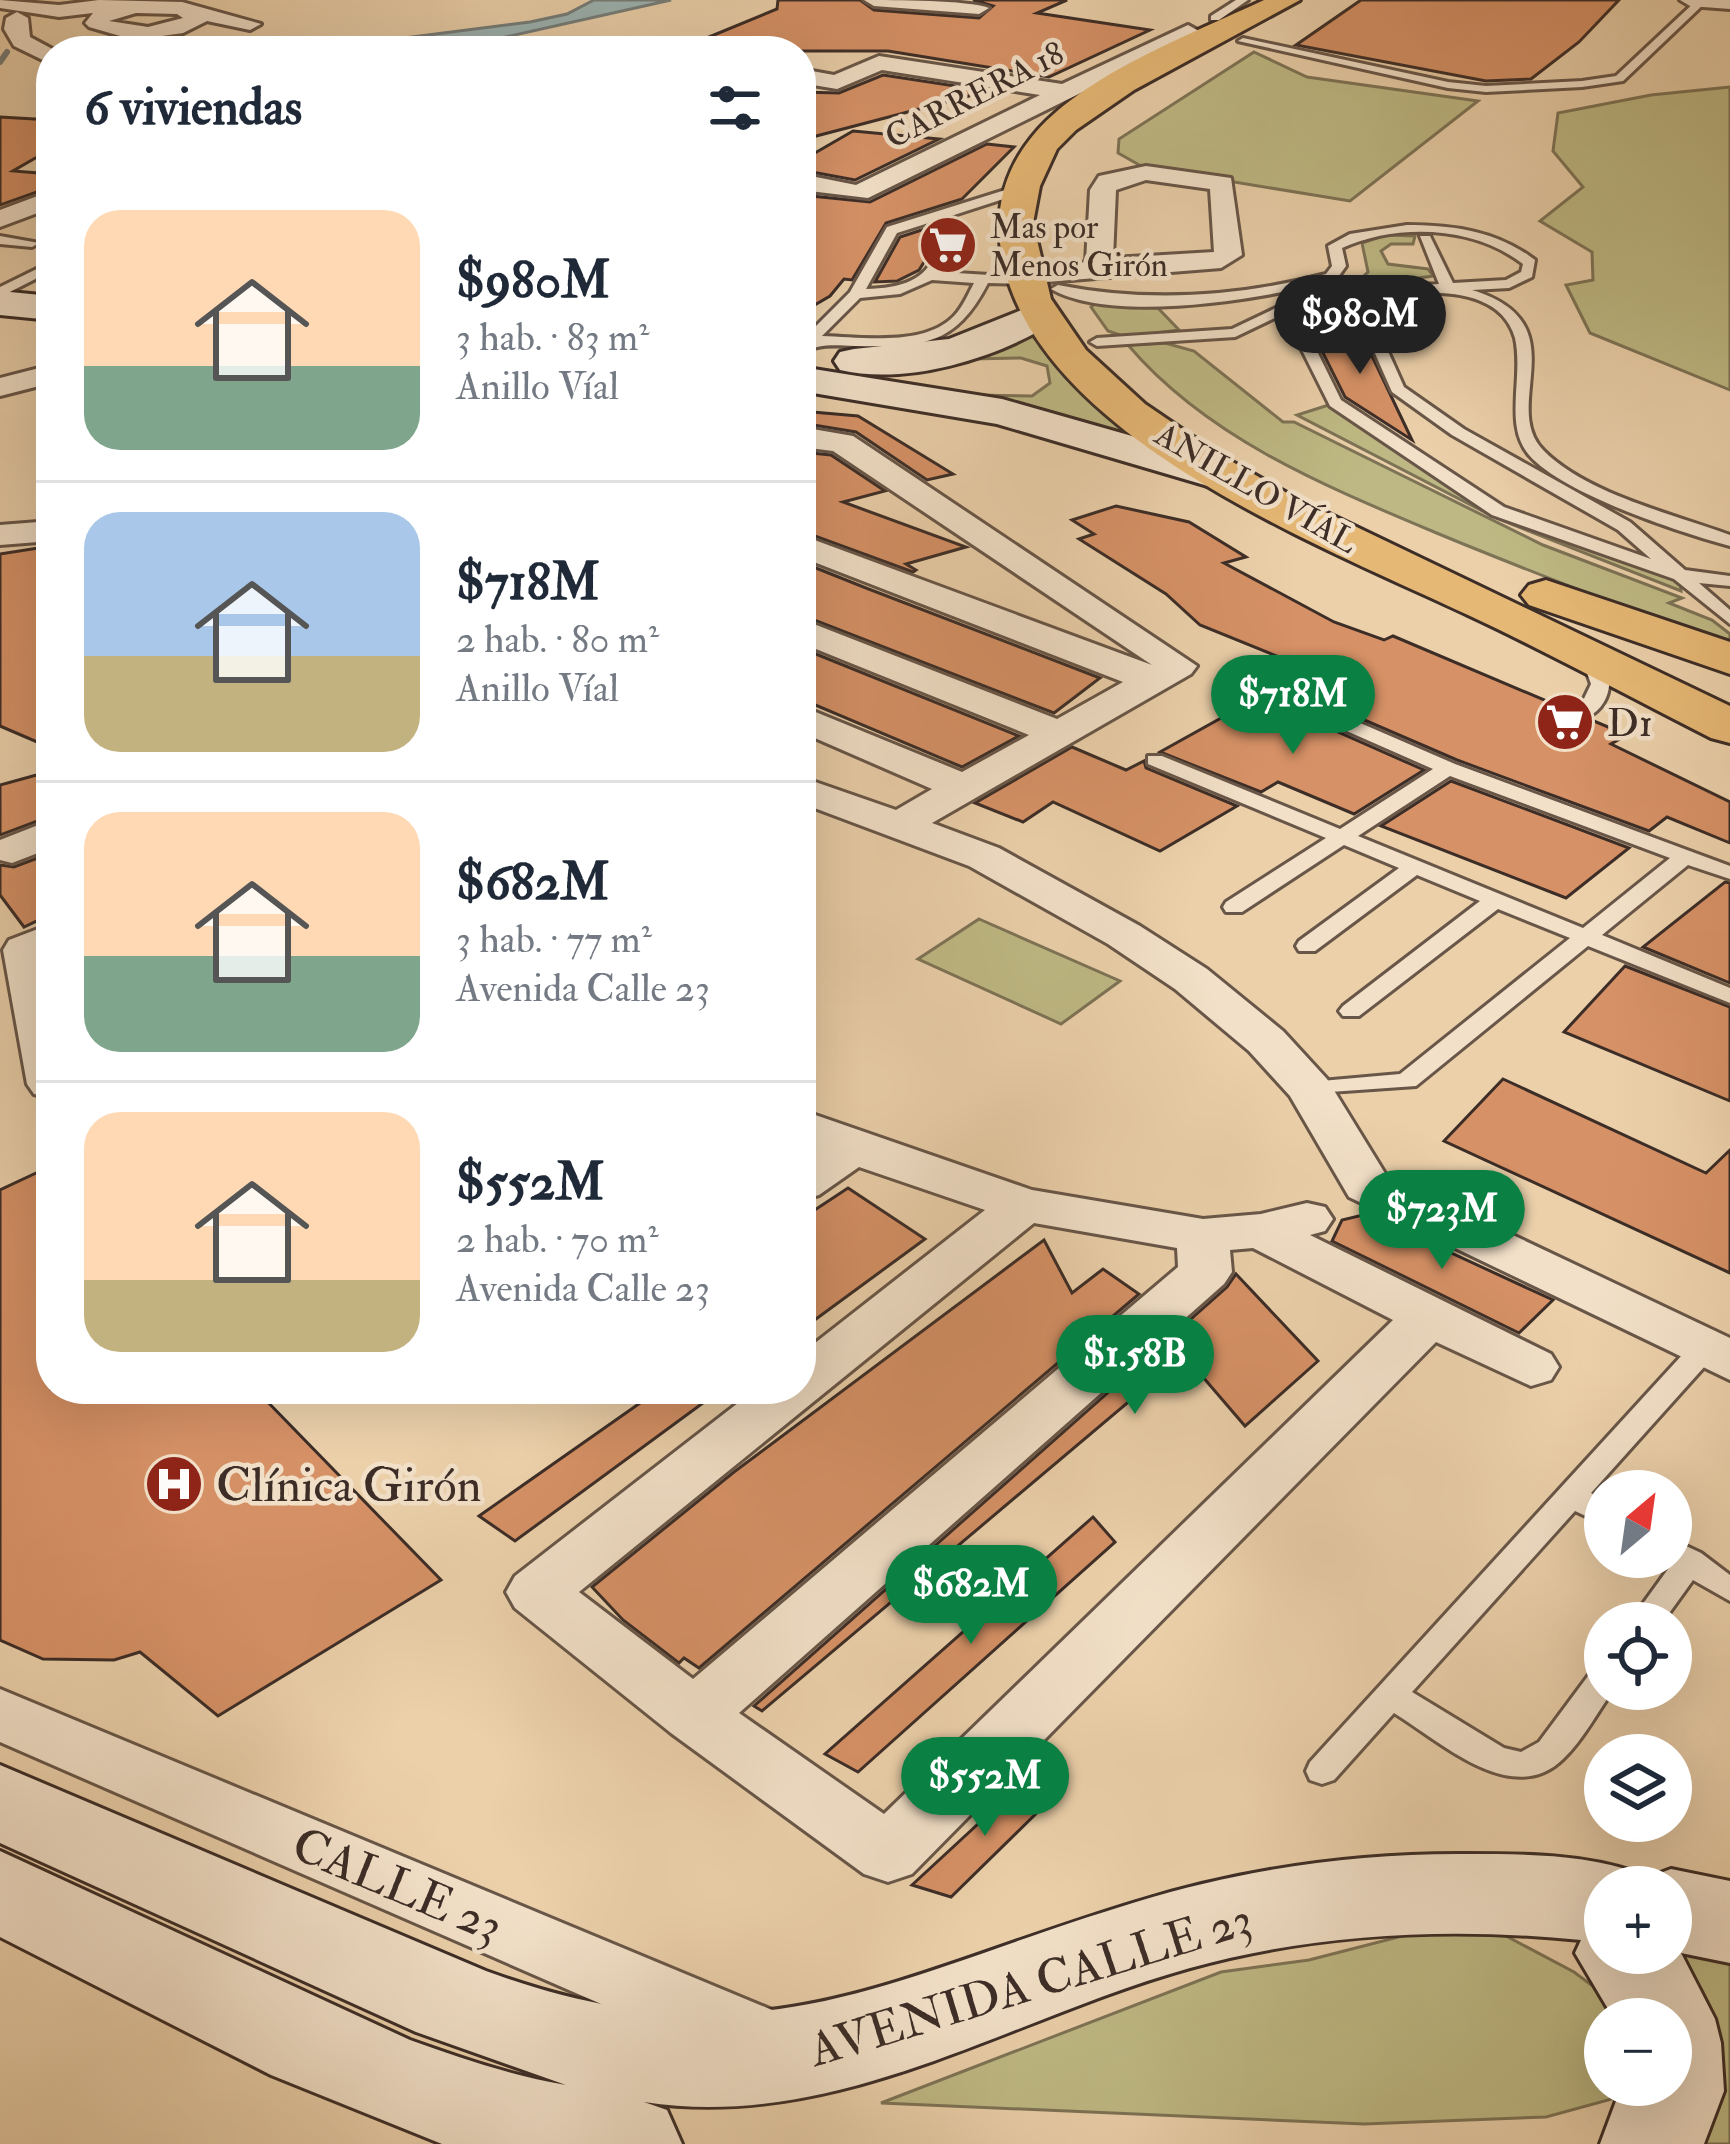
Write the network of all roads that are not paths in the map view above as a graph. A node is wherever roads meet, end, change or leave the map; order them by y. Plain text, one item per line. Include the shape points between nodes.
1 (874, 0) edge
2 (1243, 0) edge
3 (1286, 0) edge
4 (1324, 0) edge
5 (1690, 0) edge
6 (1702, 1) edge
7 (0, 2) edge
8 (1730, 3) edge
9 (176, 8) edge
10 (979, 9) edge
11 (14, 18) edge
12 (1215, 18) dead end
13 (104, 19) junction
14 (250, 24) dead end
15 (1188, 31) dead end
16 (128, 32) junction
17 (137, 36) edge
18 (199, 36) edge
19 (1244, 41) junction
20 (36, 48) edge
21 (816, 78) edge
22 (1058, 91) junction
23 (1103, 97) junction
24 (1090, 142) dead end
25 (816, 185) edge
26 (1022, 189) junction
27 (36, 193) edge
28 (36, 205) edge
29 (0, 207) edge
30 (944, 213) junction
31 (0, 219) edge
32 (1057, 233) dead end
33 (1425, 239) dead end
34 (0, 240) edge
35 (32, 243) dead end
36 (1099, 267) junction
37 (36, 274) edge
38 (931, 276) junction
39 (983, 279) junction
40 (1448, 288) junction
41 (1044, 290) junction
42 (0, 293) edge
43 (856, 294) junction
44 (36, 297) edge
45 (1358, 300) junction
46 (0, 302) edge
47 (36, 306) edge
48 (1276, 312) dead end
49 (1097, 342) junction
50 (816, 358) edge
51 (816, 362) edge
52 (816, 363) edge
53 (816, 363) edge
54 (816, 364) edge
55 (1026, 374) dead end
56 (36, 378) edge
57 (0, 387) edge
58 (816, 439) edge
59 (1226, 477) junction
60 (36, 532) edge
61 (0, 535) edge
62 (1730, 541) edge
63 (816, 551) edge
64 (1004, 553) junction
65 (1680, 575) junction
66 (1730, 580) edge
67 (926, 593) junction
68 (816, 636) edge
69 (1724, 648) edge
70 (1590, 656) junction
71 (1153, 680) junction
72 (1642, 683) junction
73 (1263, 687) dead end
74 (1588, 711) dead end
75 (1730, 716) edge
76 (816, 724) edge
77 (1730, 727) edge
78 (1059, 733) junction
79 (1155, 760) dead end
80 (1448, 768) junction
81 (962, 787) junction
82 (816, 794) edge
83 (902, 824) junction
84 (1344, 838) junction
85 (36, 840) edge
86 (12, 850) dead end
87 (1685, 857) junction
88 (1415, 866) junction
89 (1730, 873) edge
90 (1496, 900) junction
91 (1234, 907) dead end
92 (1583, 937) junction
93 (36, 944) edge
94 (1307, 946) dead end
95 (1730, 996) edge
96 (36, 1002) edge
97 (1351, 1011) dead end
98 (1310, 1089) junction
99 (816, 1132) edge
100 (853, 1148) junction
101 (816, 1174) edge
102 (1024, 1205) junction
103 (1203, 1236) junction
104 (1429, 1316) junction
105 (1717, 1355) edge
106 (1531, 1367) dead end
107 (816, 1370) edge
108 (774, 1404) edge
109 (1571, 1496) junction
110 (1584, 1503) edge
111 (1692, 1563) edge
112 (1730, 1589) edge
113 (1390, 1695) junction
114 (1584, 1706) edge
115 (0, 1714) edge
116 (694, 1715) junction
117 (1322, 1771) dead end
118 (0, 1802) edge
119 (0, 1891) edge
120 (1584, 1911) edge
121 (1692, 1914) edge
122 (1730, 1922) edge
123 (796, 2054) junction
124 (1669, 2106) edge
125 (630, 2144) edge
126 (1652, 2144) edge

1 - 10 street
2 - 12 lane
3 - 23 highway
4 - 19 highway
5 - 6 street
6 - 8 street
6 - 19 lane via 1619,79 1582,84 1448,85
7 - 9 street via 59,11 114,2
9 - 13 street
9 - 14 street
9 - 16 street via 163,30
9 - 18 street
11 - 13 street
11 - 20 street via 22,40
13 - 16 street
15 - 22 street, CARRERA 18
16 - 17 street
19 - 24 highway via 1120,114
21 - 22 street via 837,82 879,63
22 - 23 street
22 - 25 street, CARRERA 18 via 859,193
23 - 26 highway via 1046,141
26 - 30 lane
26 - 41 highway via 1015,225
27 - 29 street
28 - 31 street
30 - 38 lane via 946,242
30 - 43 lane via 888,233
32 - 41 highway
33 - 40 lane
34 - 35 lane
36 - 36 street via 1108,181 1146,173 1222,183 1228,255 1221,260
36 - 41 street
37 - 42 lane
38 - 39 lane
38 - 43 lane via 904,292
39 - 41 lane
39 - 51 lane via 950,327
40 - 41 lane via 1509,284 1528,274 1530,263 1500,240 1473,234 1374,231 1335,246 1339,266 1331,277 1298,287 1159,302
40 - 45 lane via 1379,287
40 - 62 lane via 1503,308 1518,327 1527,368 1524,426 1534,451 1587,483
41 - 49 highway, ANILLO VÍAL
41 - 52 street via 994,341 904,359
41 - 59 highway, ANILLO VÍAL via 1123,407
42 - 44 street
43 - 50 lane
45 - 65 lane via 1397,389 1624,526
45 - 65 lane via 1302,336 1335,403 1498,511
46 - 47 street
48 - 49 lane via 1235,333
49 - 69 highway, ANILLO VÍAL via 1220,441 1340,508 1549,596
53 - 55 street
54 - 59 street
56 - 57 street
58 - 64 street via 842,443
59 - 70 highway, ANILLO VÍAL
60 - 61 street
63 - 67 street
64 - 67 street
64 - 71 street via 1178,666
65 - 66 lane
65 - 69 lane
67 - 71 street
68 - 78 street
70 - 72 highway, ANILLO VÍAL
70 - 74 lane via 1601,687
71 - 78 street
72 - 75 highway
72 - 77 highway, ANILLO VÍAL
73 - 80 lane
76 - 81 street
78 - 81 street
79 - 84 lane
80 - 84 lane
80 - 87 lane
81 - 83 street
82 - 83 street
83 - 98 street via 984,857 1124,935 1266,1041
84 - 88 lane
84 - 91 lane
85 - 86 street
87 - 89 lane
87 - 92 lane
88 - 90 lane
88 - 94 lane
90 - 92 lane
90 - 97 lane
92 - 95 lane
92 - 98 lane via 1407,1081
93 - 96 street via 25,950
98 - 105 street via 1366,1186
99 - 100 street
100 - 101 street
100 - 102 street
102 - 103 street
102 - 107 street
103 - 104 street via 1284,1225
103 - 116 street via 1205,1272
104 - 106 street
104 - 116 street via 888,1854
105 - 109 lane
108 - 116 street via 537,1592
109 - 110 lane
109 - 113 lane
111 - 112 lane
113 - 114 lane via 1496,1760 1525,1766 1551,1751
113 - 117 lane
115 - 123 street, CALLE 23
118 - 123 street, AVENIDA CALLE 23 via 522,2026 630,2054 721,2062
119 - 125 street via 377,2074 481,2112
120 - 123 street, AVENIDA CALLE 23 via 1424,1893 1334,1901 1190,1928 933,2020
121 - 122 street
124 - 126 street

